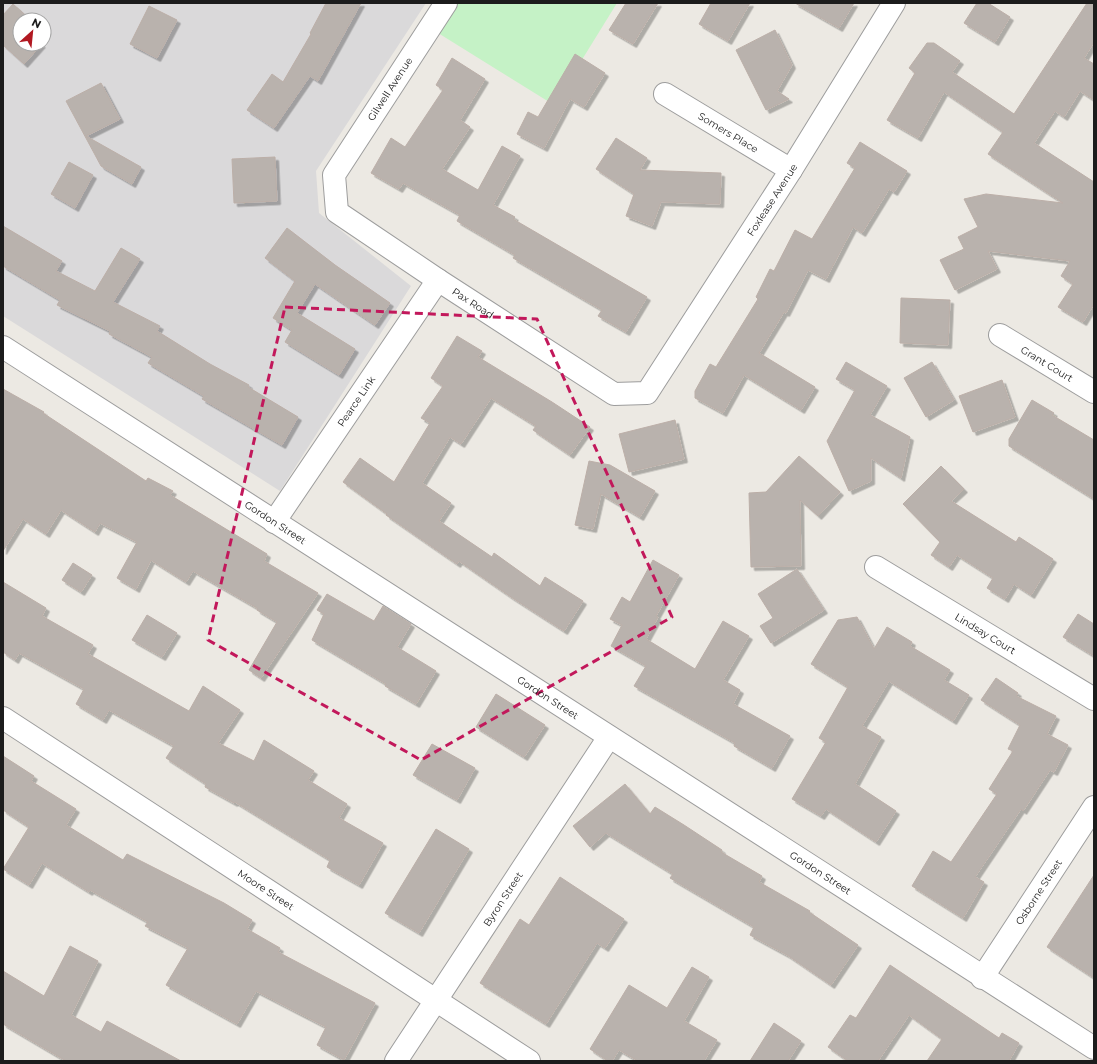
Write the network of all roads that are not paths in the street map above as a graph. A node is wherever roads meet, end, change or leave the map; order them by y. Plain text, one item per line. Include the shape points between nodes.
1 (446, 3) edge
2 (894, 3) edge
3 (665, 94) dead end
4 (791, 170) junction
5 (334, 175) joint
6 (438, 280) junction
7 (1000, 335) dead end
8 (3, 347) edge
9 (1094, 392) edge
10 (647, 393) joint
11 (274, 522) junction
12 (876, 567) dead end
13 (1094, 700) edge
14 (3, 718) edge
15 (609, 737) junction
16 (1094, 806) edge
17 (982, 978) junction
18 (435, 1000) junction
19 (1094, 1048) edge
20 (396, 1061) edge
21 (529, 1061) edge

1 - 5 street, Gilwell Avenue
2 - 4 street, Foxlease Avenue
3 - 4 street, Somers Place
4 - 10 street, Foxlease Avenue
5 - 6 street, Pax Road via 337,212
6 - 10 street, Pax Road via 614,394
6 - 11 street, Pearce Link
7 - 9 street, Grant Court
8 - 11 street, Gordon Street
11 - 15 street, Gordon Street
12 - 13 street, Lindsay Court
14 - 18 street, Moore Street
15 - 17 street, Gordon Street
15 - 18 street, Byron Street
16 - 17 street, Osborne Street
17 - 19 street, Gordon Street
18 - 20 street, Byron Street
18 - 21 street, Moore Street

